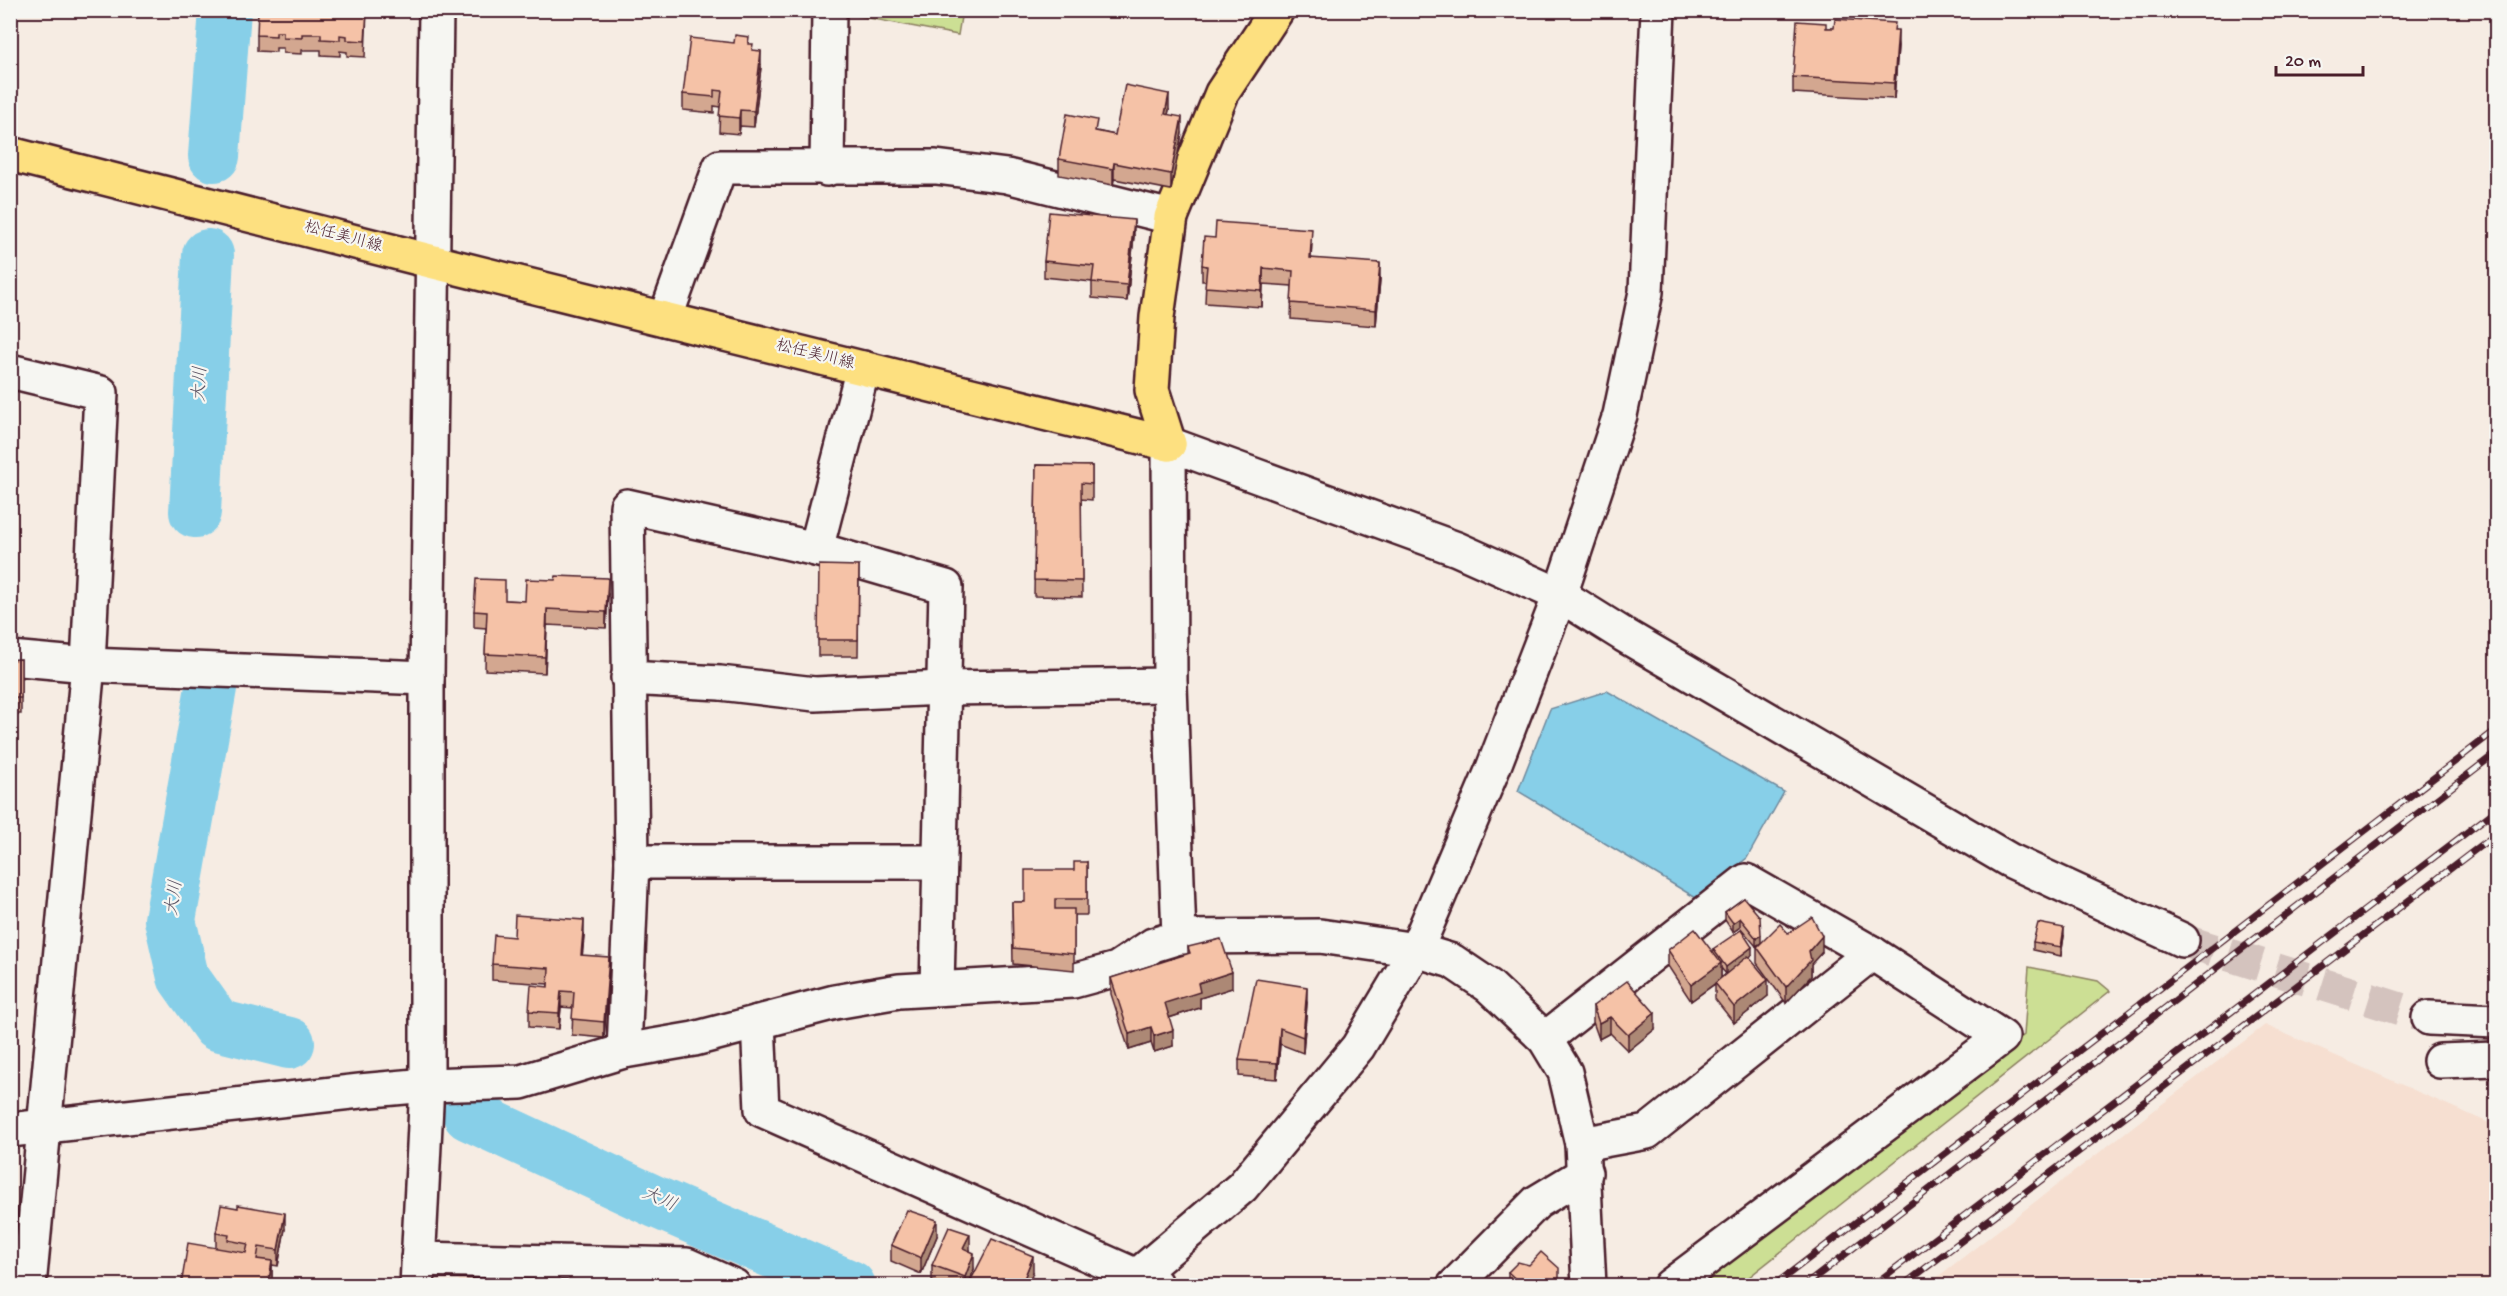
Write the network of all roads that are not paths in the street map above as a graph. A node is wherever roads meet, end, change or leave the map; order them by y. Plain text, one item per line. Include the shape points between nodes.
1 (436, 10) edge
2 (829, 10) edge
3 (1277, 10) edge
4 (1658, 10) edge
5 (10, 154) edge
6 (827, 168) junction
7 (1171, 217) junction
8 (434, 262) junction
9 (665, 319) junction
10 (863, 368) junction
11 (10, 371) edge
12 (1169, 444) junction
13 (816, 549) junction
14 (1560, 595) junction
15 (10, 658) edge
16 (87, 665) junction
17 (427, 678) junction
18 (628, 678) junction
19 (1170, 685) junction
20 (943, 688) junction
21 (632, 862) junction
22 (938, 862) junction
23 (1179, 936) junction
24 (2182, 940) tunnel mouth
25 (1416, 950) junction
26 (1872, 953) junction
27 (937, 988) junction
28 (2429, 1018) tunnel mouth
29 (2496, 1021) edge
30 (758, 1022) junction
31 (1545, 1039) junction
32 (624, 1051) junction
33 (2496, 1059) edge
34 (2440, 1061) dead end
35 (427, 1085) junction
36 (43, 1125) junction
37 (10, 1130) edge
38 (1584, 1159) junction
39 (418, 1273) edge
40 (1140, 1282) edge
41 (29, 1286) edge
42 (734, 1286) edge
43 (1454, 1286) edge
44 (1589, 1286) edge
45 (1670, 1286) edge

1 - 8 street
2 - 6 street
3 - 7 main road via 1222,93
4 - 14 street via 1646,292 1620,415
5 - 8 main road, 松任美川線
6 - 7 street via 936,167 1007,176
6 - 9 street via 720,167
7 - 12 main road via 1152,390
8 - 9 main road, 松任美川線
8 - 17 street
9 - 10 main road, 松任美川線
10 - 12 main road, 松任美川線
10 - 13 street
11 - 16 street via 101,393
12 - 14 street via 1457,549
12 - 19 street
13 - 18 street via 627,506
13 - 20 street via 946,587
14 - 24 street via 2009,860
14 - 25 street via 1492,771
15 - 16 street
16 - 17 street
16 - 36 street
17 - 35 street
18 - 20 street via 815,694
18 - 21 street
19 - 20 street
19 - 23 street
20 - 22 street
21 - 22 street
21 - 32 street
22 - 27 street
23 - 25 street via 1320,936
23 - 27 street via 1153,945 1118,969 1072,981
25 - 31 street via 1452,962 1489,986
25 - 40 street via 1358,1047 1242,1187
26 - 31 street via 1746,881
26 - 38 street via 1647,1132
26 - 45 street via 2002,1037
27 - 30 street via 835,1002
28 - 29 street
30 - 32 street via 694,1039
30 - 40 street via 762,1110
31 - 38 street via 1565,1072
32 - 35 street via 521,1082
33 - 34 street
35 - 36 street
35 - 39 street
36 - 37 street
36 - 41 street
38 - 43 street
38 - 44 street
39 - 42 street via 687,1265

